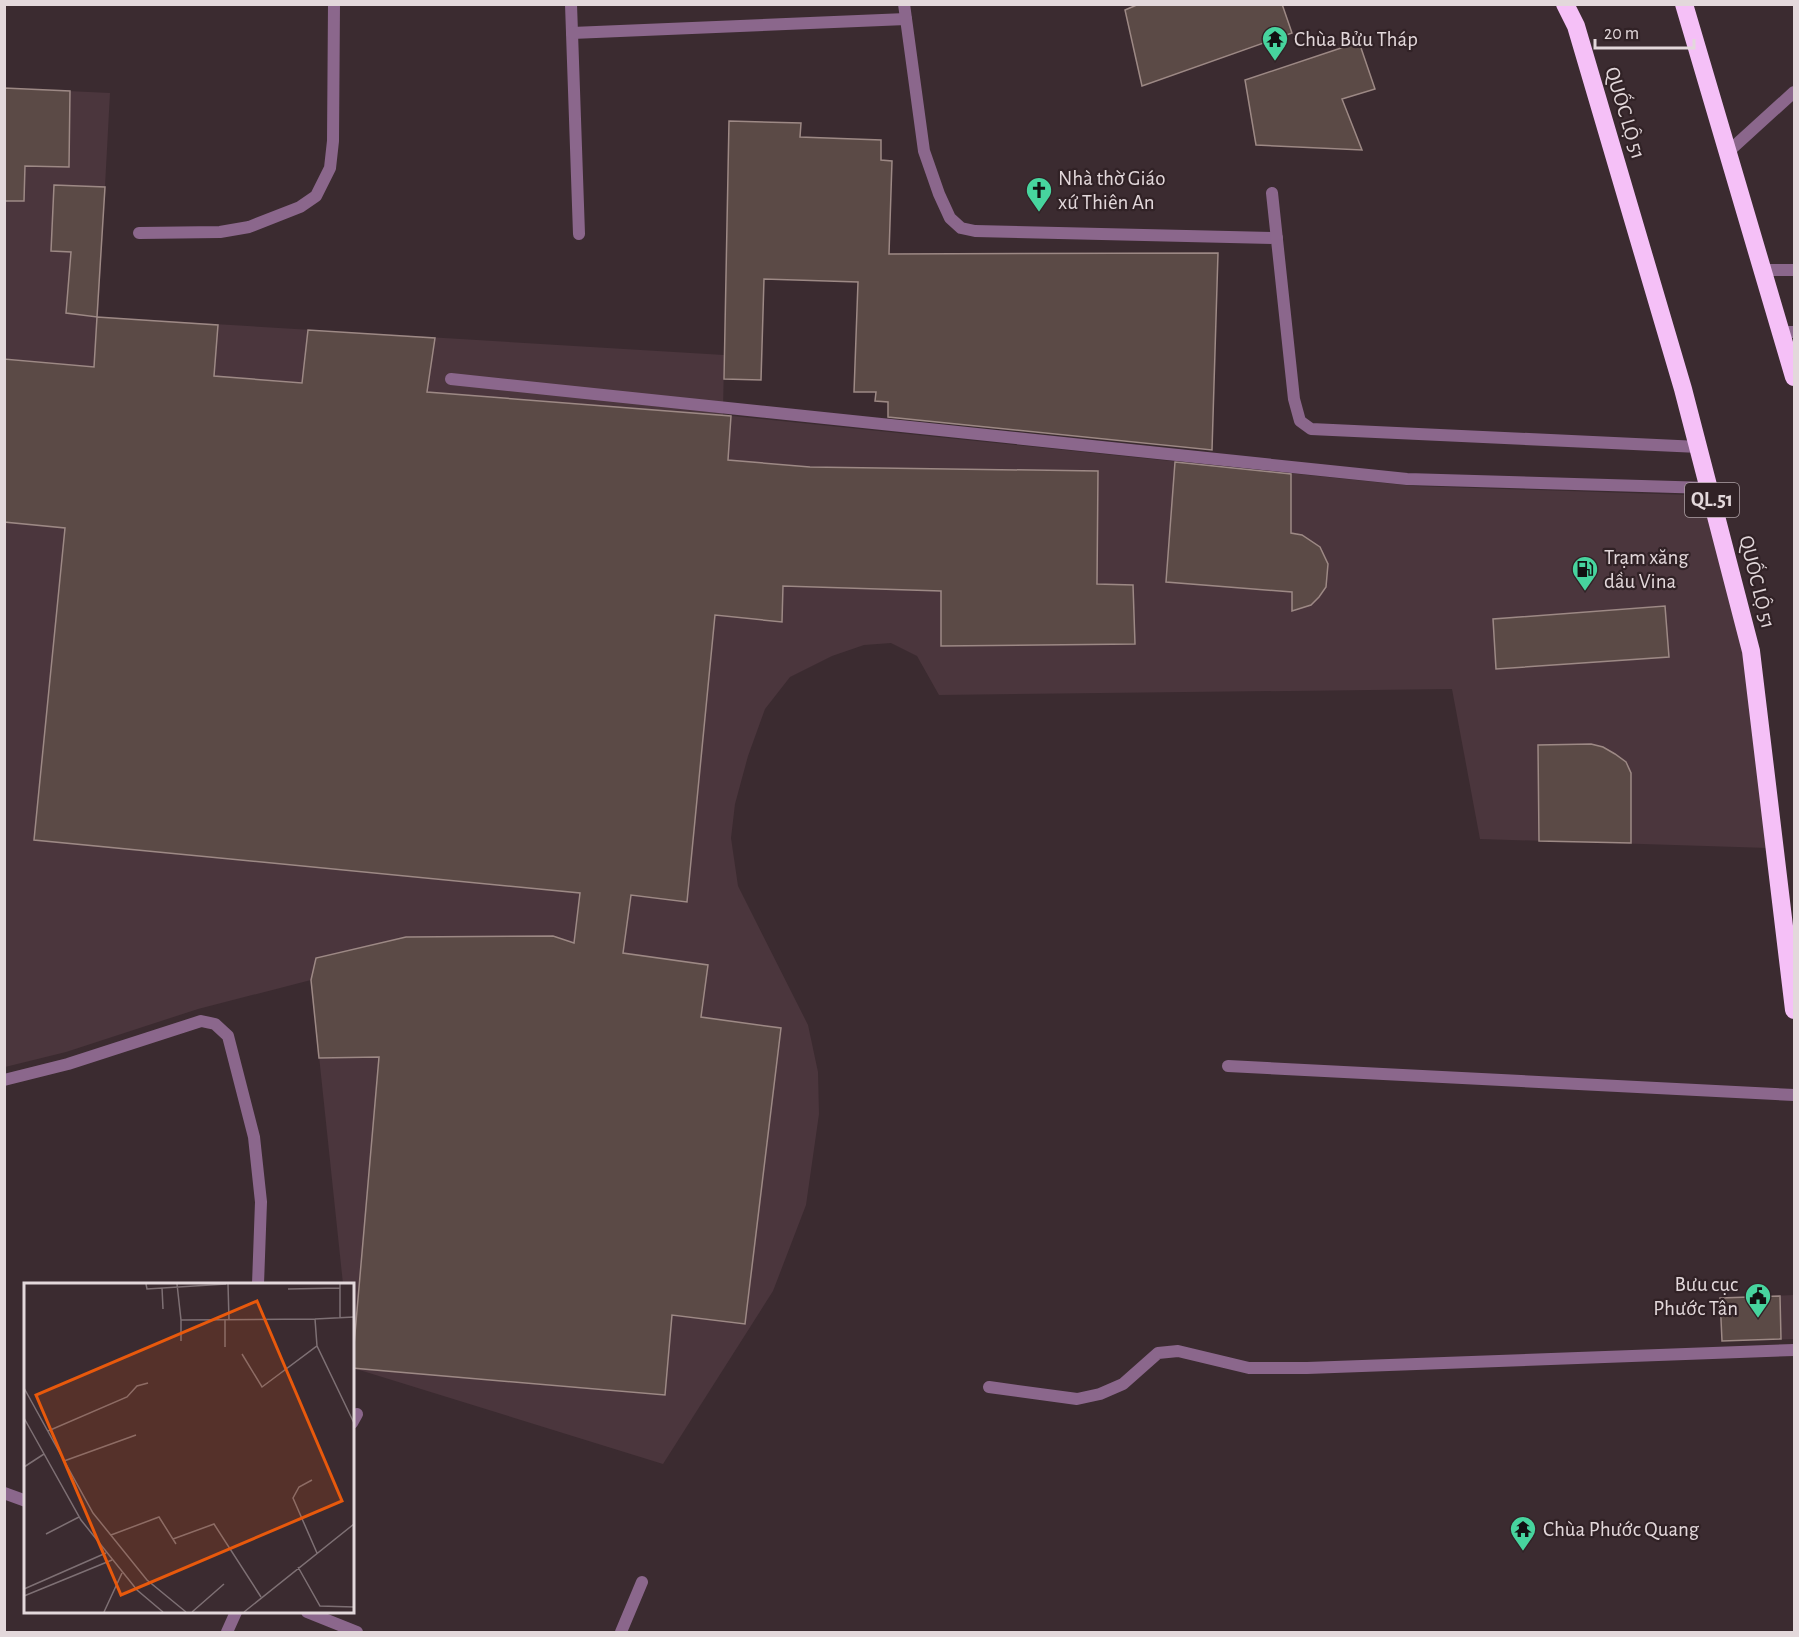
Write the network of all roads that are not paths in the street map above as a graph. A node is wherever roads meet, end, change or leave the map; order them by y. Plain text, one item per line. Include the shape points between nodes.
1 (334, 4) edge
2 (571, 4) edge
3 (904, 4) edge
4 (1565, 4) edge
5 (1684, 4) edge
6 (906, 20) junction
7 (572, 33) junction
8 (1794, 92) edge
9 (1728, 152) junction
10 (1272, 193) dead end
11 (139, 233) dead end
12 (579, 234) dead end
13 (1277, 238) junction
14 (1763, 270) junction
15 (1794, 270) edge
16 (1788, 332) edge
17 (1794, 377) edge
18 (451, 379) dead end
19 (1698, 447) junction
20 (1709, 488) junction
21 (1794, 1010) edge
22 (1228, 1066) dead end
23 (4, 1080) edge
24 (1794, 1095) edge
25 (258, 1283) edge
26 (1794, 1350) edge
27 (990, 1387) dead end
28 (4, 1493) edge
29 (24, 1500) edge
30 (642, 1582) dead end
31 (235, 1613) edge
32 (311, 1613) edge
33 (227, 1632) edge
34 (357, 1632) edge
35 (621, 1632) edge

1 - 11 street via 333,141 330,168 316,195 300,207 249,227 220,232
2 - 7 street
3 - 6 street
4 - 19 highway, QUỐC LỘ 51 / QL.51 via 1576,26
5 - 9 highway
6 - 7 street
6 - 13 street via 924,151 950,218 962,228 993,232
7 - 12 street
8 - 9 street
9 - 14 highway
10 - 13 street
13 - 19 street via 1294,399 1300,421 1311,429
14 - 15 street
14 - 16 highway
16 - 17 highway
18 - 20 street via 1407,479
19 - 20 highway, QUỐC LỘ 51 / QL.51
20 - 21 highway, QUỐC LỘ 51 / QL.51 via 1751,651
22 - 24 street
23 - 25 street via 68,1064 201,1021 215,1024 228,1036 254,1137 261,1202
26 - 27 street via 1307,1368 1249,1368 1179,1351 1158,1353 1123,1384 1077,1399
28 - 29 street
30 - 35 street
31 - 33 street
32 - 34 street

